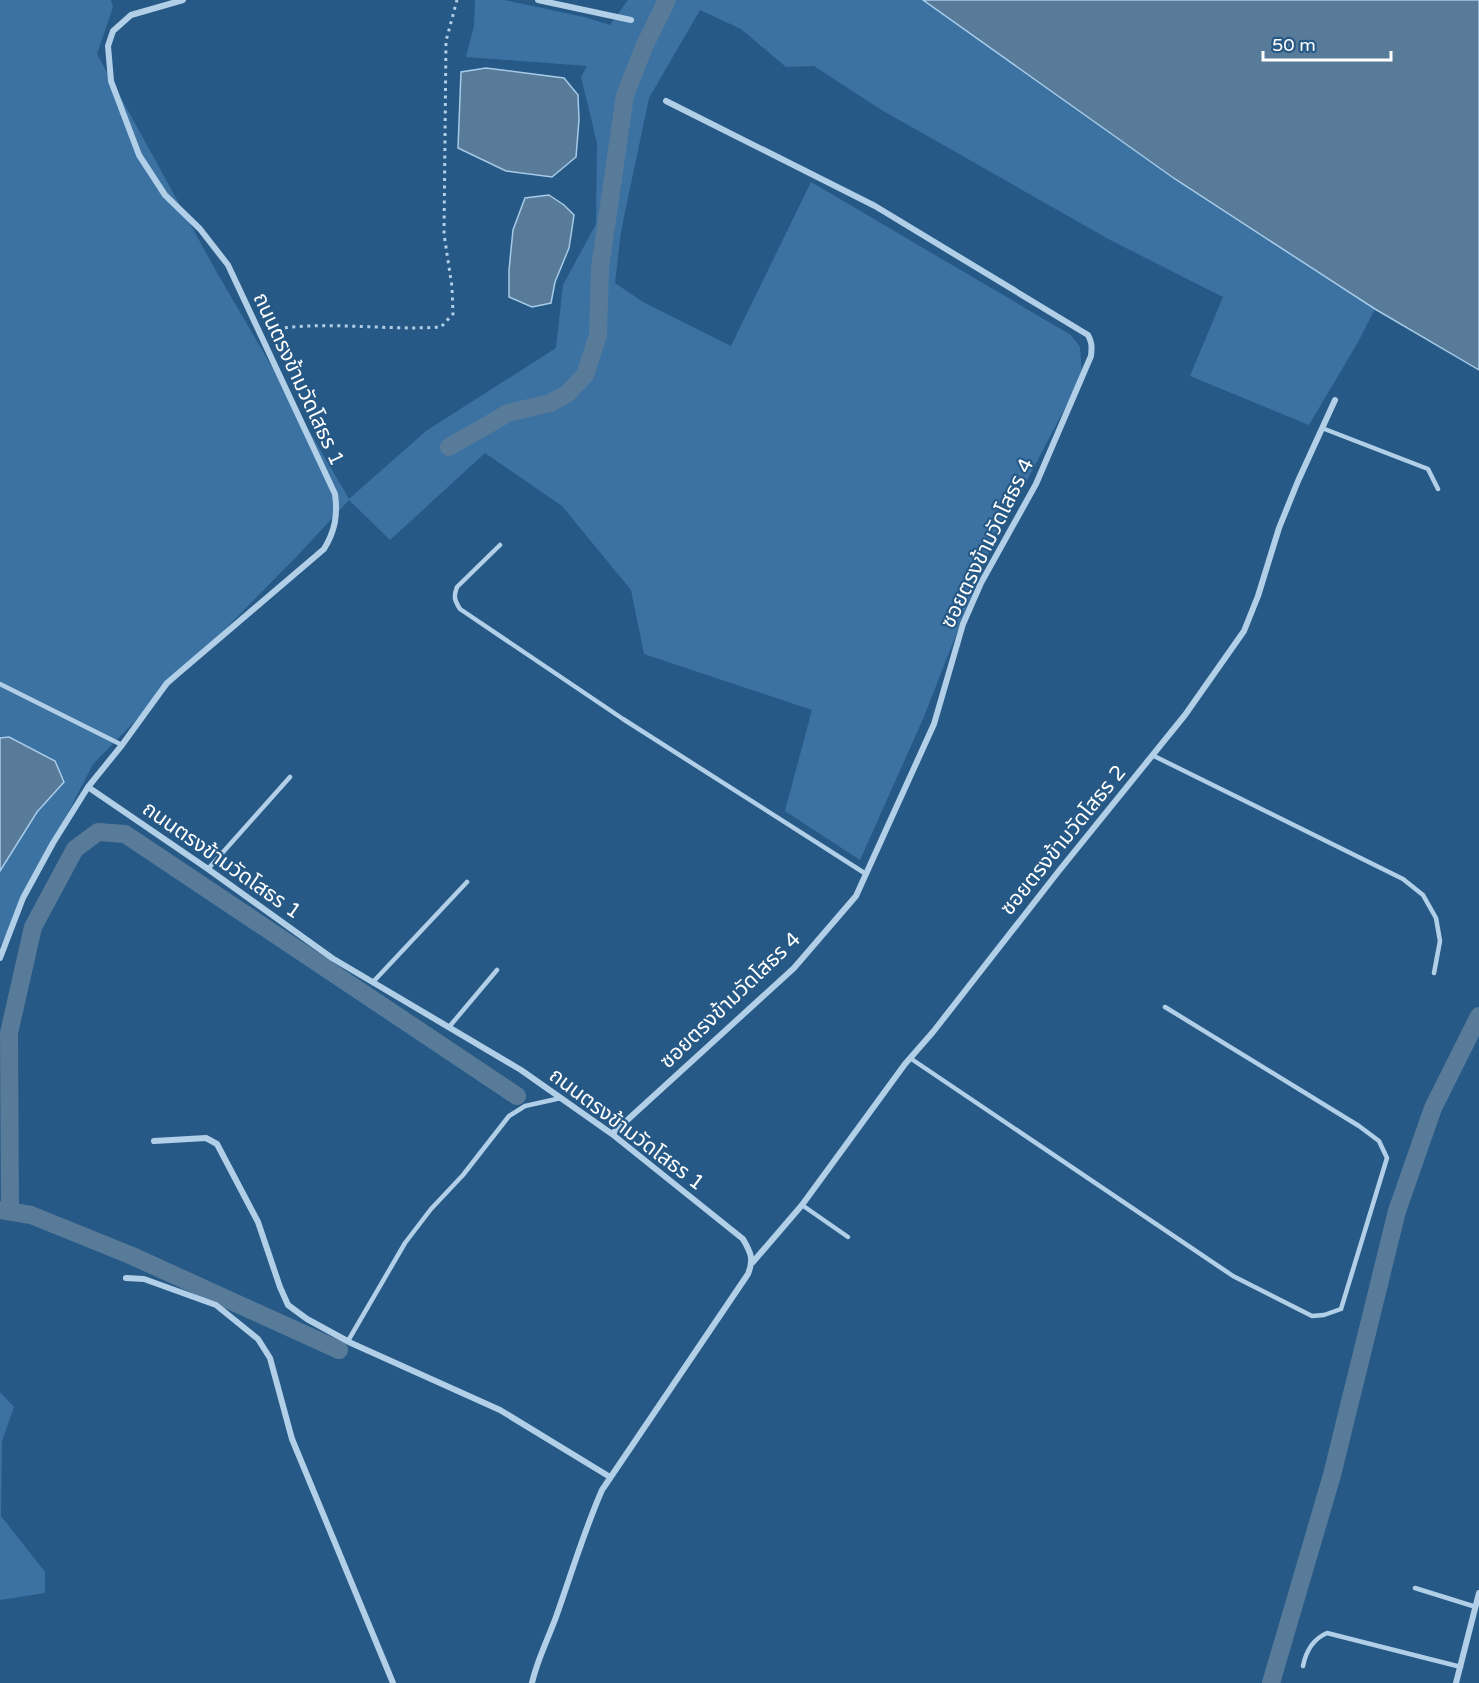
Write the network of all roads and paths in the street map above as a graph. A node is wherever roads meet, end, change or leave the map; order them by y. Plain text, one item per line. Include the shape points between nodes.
1 (183, 0) edge
2 (457, 0) edge
3 (538, 0) edge
4 (631, 20) dead end
5 (666, 101) dead end
6 (260, 333) junction
7 (1335, 400) dead end
8 (1322, 428) junction
9 (1438, 489) dead end
10 (500, 545) dead end
11 (0, 684) edge
12 (122, 745) junction
13 (1152, 755) junction
14 (290, 777) dead end
15 (88, 787) junction
16 (208, 869) junction
17 (866, 874) junction
18 (467, 882) dead end
19 (0, 958) edge
20 (497, 970) dead end
21 (1434, 973) dead end
22 (373, 982) junction
23 (1165, 1007) dead end
24 (449, 1027) junction
25 (910, 1058) junction
26 (561, 1098) junction
27 (612, 1134) junction
28 (154, 1141) dead end
29 (802, 1205) junction
30 (848, 1237) dead end
31 (753, 1262) junction
32 (126, 1278) dead end
33 (348, 1341) junction
34 (610, 1476) junction
35 (1415, 1588) dead end
36 (1479, 1593) edge
37 (1476, 1607) junction
38 (1303, 1666) dead end
39 (1461, 1667) junction
40 (393, 1683) edge
41 (532, 1683) edge
42 (1456, 1683) edge

1 - 6 street, ถนนตรงข้ามวัดโสธร 1 via 131,15 113,31 108,46 111,81 139,155 165,195 200,229 228,265
2 - 6 path via 446,40 444,234 453,314 441,327 296,325
3 - 4 street
5 - 17 street, ซอยตรงข้ามวัดโสธร 4 via 875,206 1088,335 1092,342 1091,356 1036,484 963,624 934,724
6 - 12 street, ถนนตรงข้ามวัดโสธร 1 via 334,495 337,509 331,538 324,549 167,683
7 - 8 street, ซอยตรงข้ามวัดโสธร 2
8 - 9 lane via 1428,469
8 - 13 street, ซอยตรงข้ามวัดโสธร 2 via 1279,528 1244,632
10 - 17 lane via 457,587 454,594 460,609 623,719
11 - 12 lane
12 - 15 street, ถนนตรงข้ามวัดโสธร 1
13 - 21 lane via 1403,879 1423,895 1436,918 1440,941
13 - 25 street, ซอยตรงข้ามวัดโสธร 2
14 - 16 lane
15 - 16 street, ถนนตรงข้ามวัดโสธร 1
15 - 19 street via 24,898
16 - 22 street, ถนนตรงข้ามวัดโสธร 1 via 332,958
17 - 27 street, ซอยตรงข้ามวัดโสธร 4 via 856,896 794,968
18 - 22 lane
20 - 24 lane
22 - 24 street, ถนนตรงข้ามวัดโสธร 1
23 - 25 lane via 1379,1142 1387,1158 1341,1309 1312,1316 1233,1276
24 - 26 street, ถนนตรงข้ามวัดโสธร 1
25 - 29 street, ซอยตรงข้ามวัดโสธร 2
26 - 27 street, ถนนตรงข้ามวัดโสธร 1
26 - 33 lane via 525,1106 509,1116 405,1243
27 - 31 street, ถนนตรงข้ามวัดโสธร 1 via 743,1239
28 - 33 street via 206,1138 217,1144 258,1222 288,1305
29 - 30 lane
29 - 31 street, ซอยตรงข้ามวัดโสธร 2
31 - 34 street
32 - 40 street via 144,1279 216,1305 258,1339 270,1358 292,1439
33 - 34 street via 500,1410
34 - 41 street via 594,1509
35 - 37 lane
36 - 37 street
37 - 39 street
38 - 39 lane via 1305,1653 1327,1633
39 - 42 street

